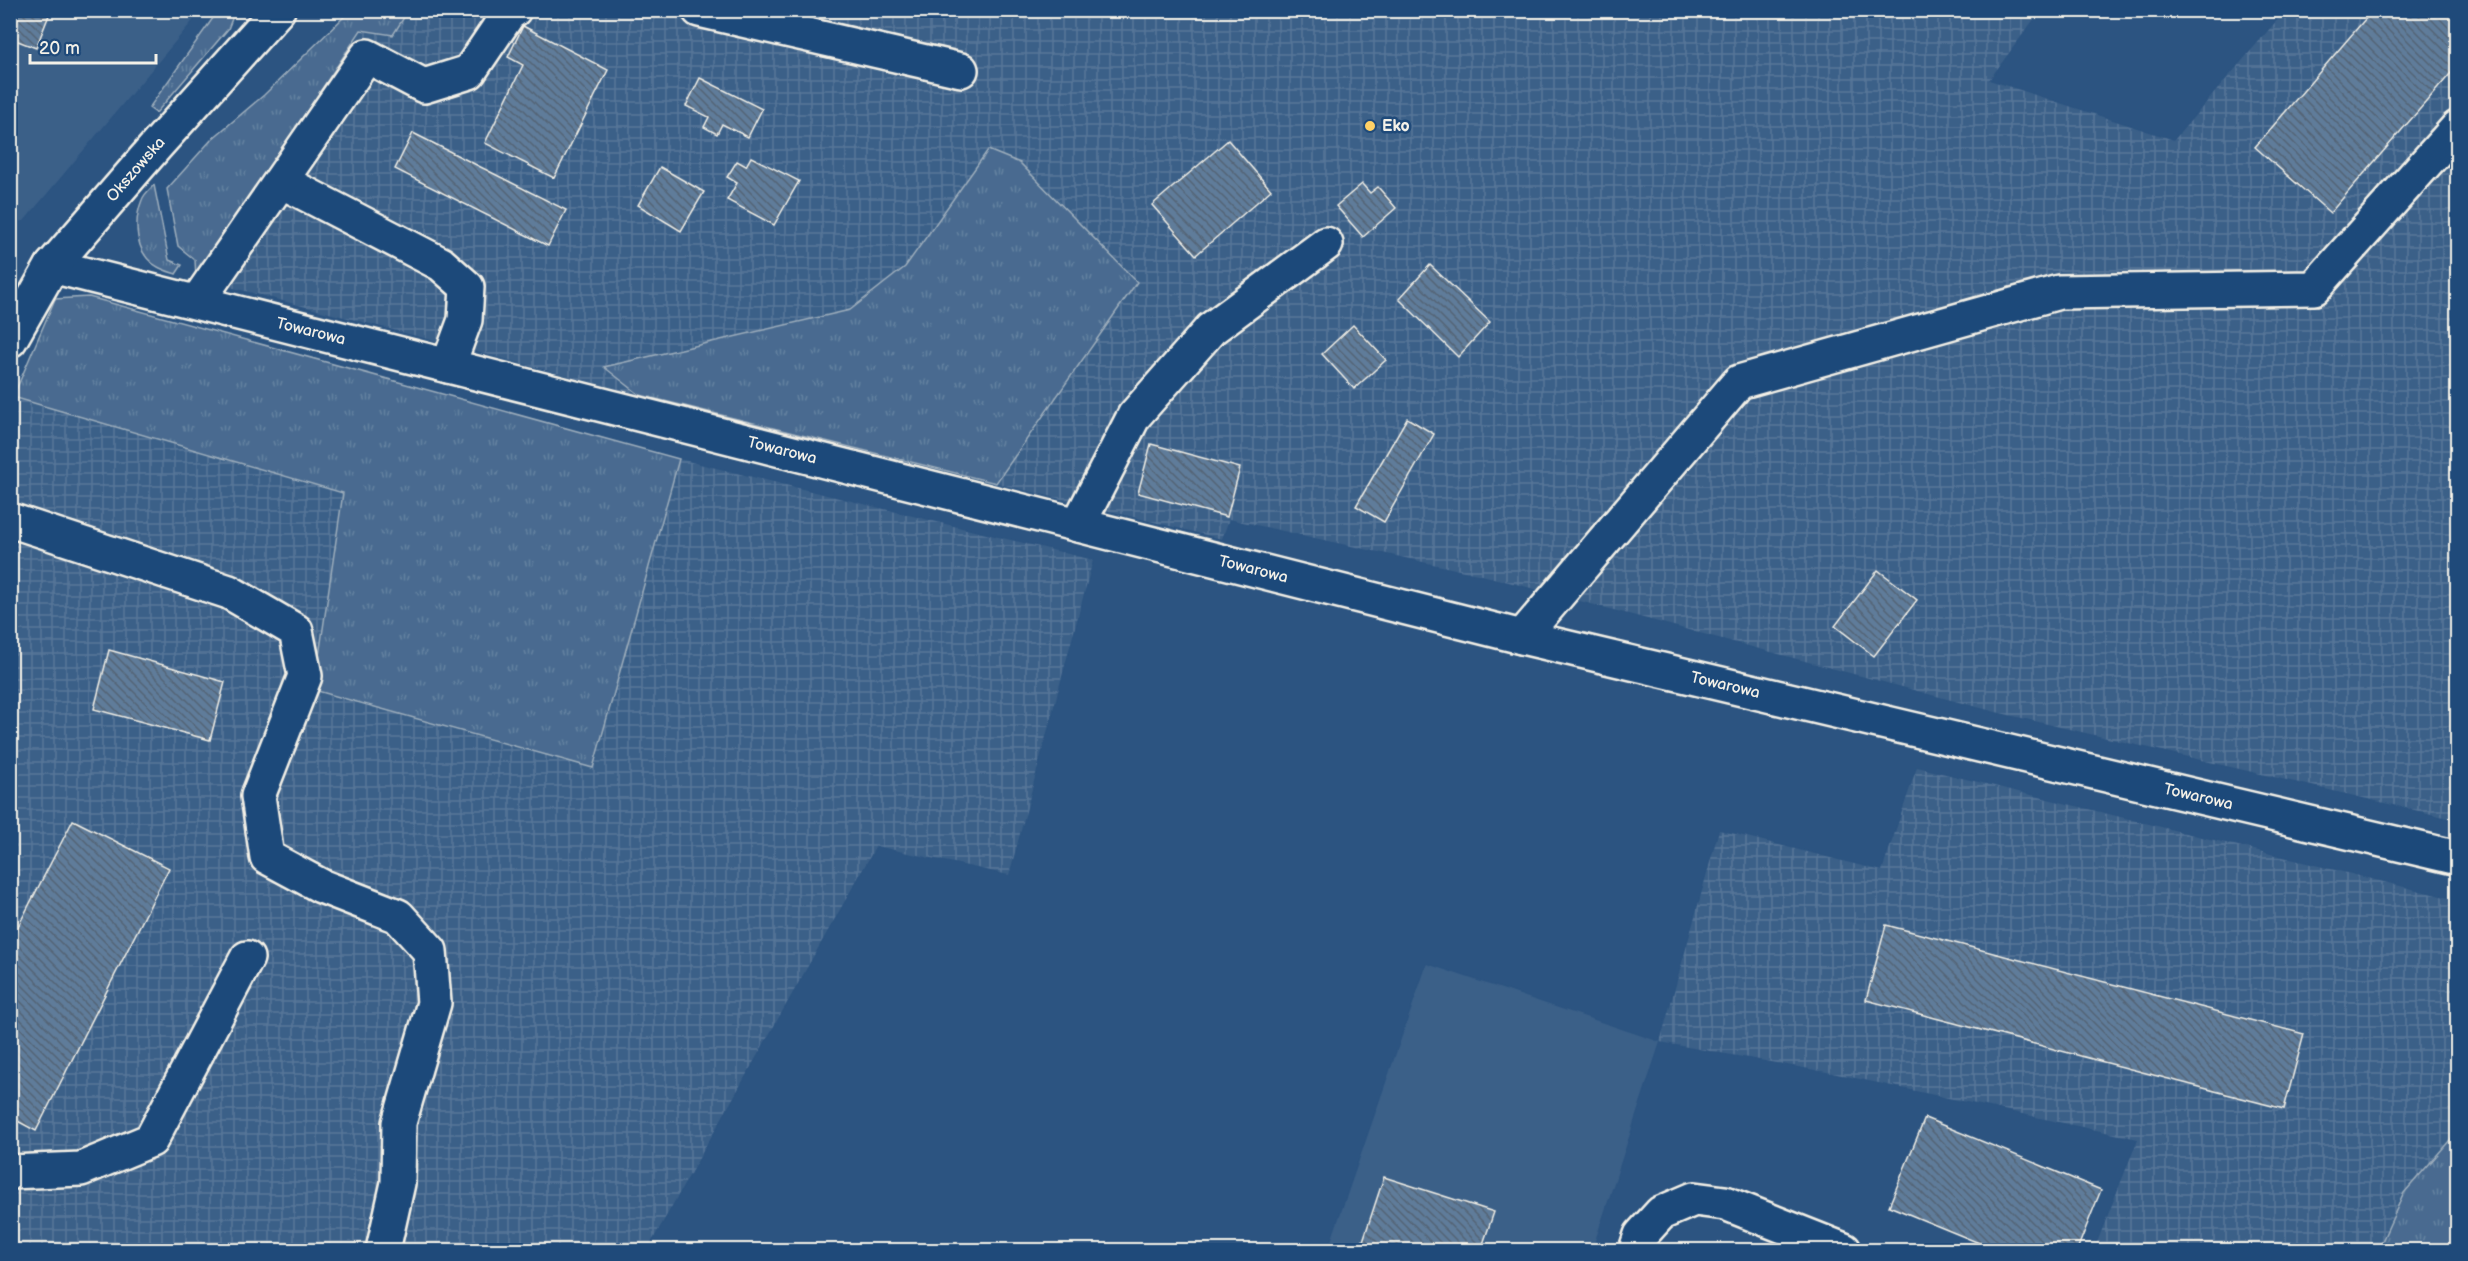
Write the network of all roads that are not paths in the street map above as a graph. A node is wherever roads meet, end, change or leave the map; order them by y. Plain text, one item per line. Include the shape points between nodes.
1 (279, 10) edge
2 (514, 10) edge
3 (699, 10) edge
4 (961, 69) dead end
5 (2457, 127) edge
6 (281, 181) junction
7 (1326, 243) dead end
8 (52, 266) junction
9 (197, 302) junction
10 (10, 340) edge
11 (448, 366) junction
12 (10, 520) edge
13 (1078, 525) junction
14 (1522, 637) junction
15 (2457, 858) edge
16 (248, 958) dead end
17 (10, 1172) edge
18 (383, 1251) edge
19 (1636, 1251) edge
20 (1844, 1251) edge

1 - 8 street, Okszowska
2 - 6 street via 469,72 424,86 367,57
3 - 4 street
5 - 14 street via 2314,288 2059,292 1739,382
6 - 9 street
6 - 11 street via 441,264 467,287 465,320
7 - 13 street via 1211,329 1134,416
8 - 9 street, Towarowa
8 - 10 street, Okszowska
9 - 11 street, Towarowa
11 - 13 street, Towarowa
12 - 18 street via 229,592 296,631 305,676 258,796 267,857 321,886 398,916 430,951 434,1003 399,1123 398,1183
13 - 14 street, Towarowa
14 - 15 street, Towarowa
16 - 17 street via 151,1140 81,1169
19 - 20 street via 1641,1235 1661,1213 1694,1199 1725,1203

